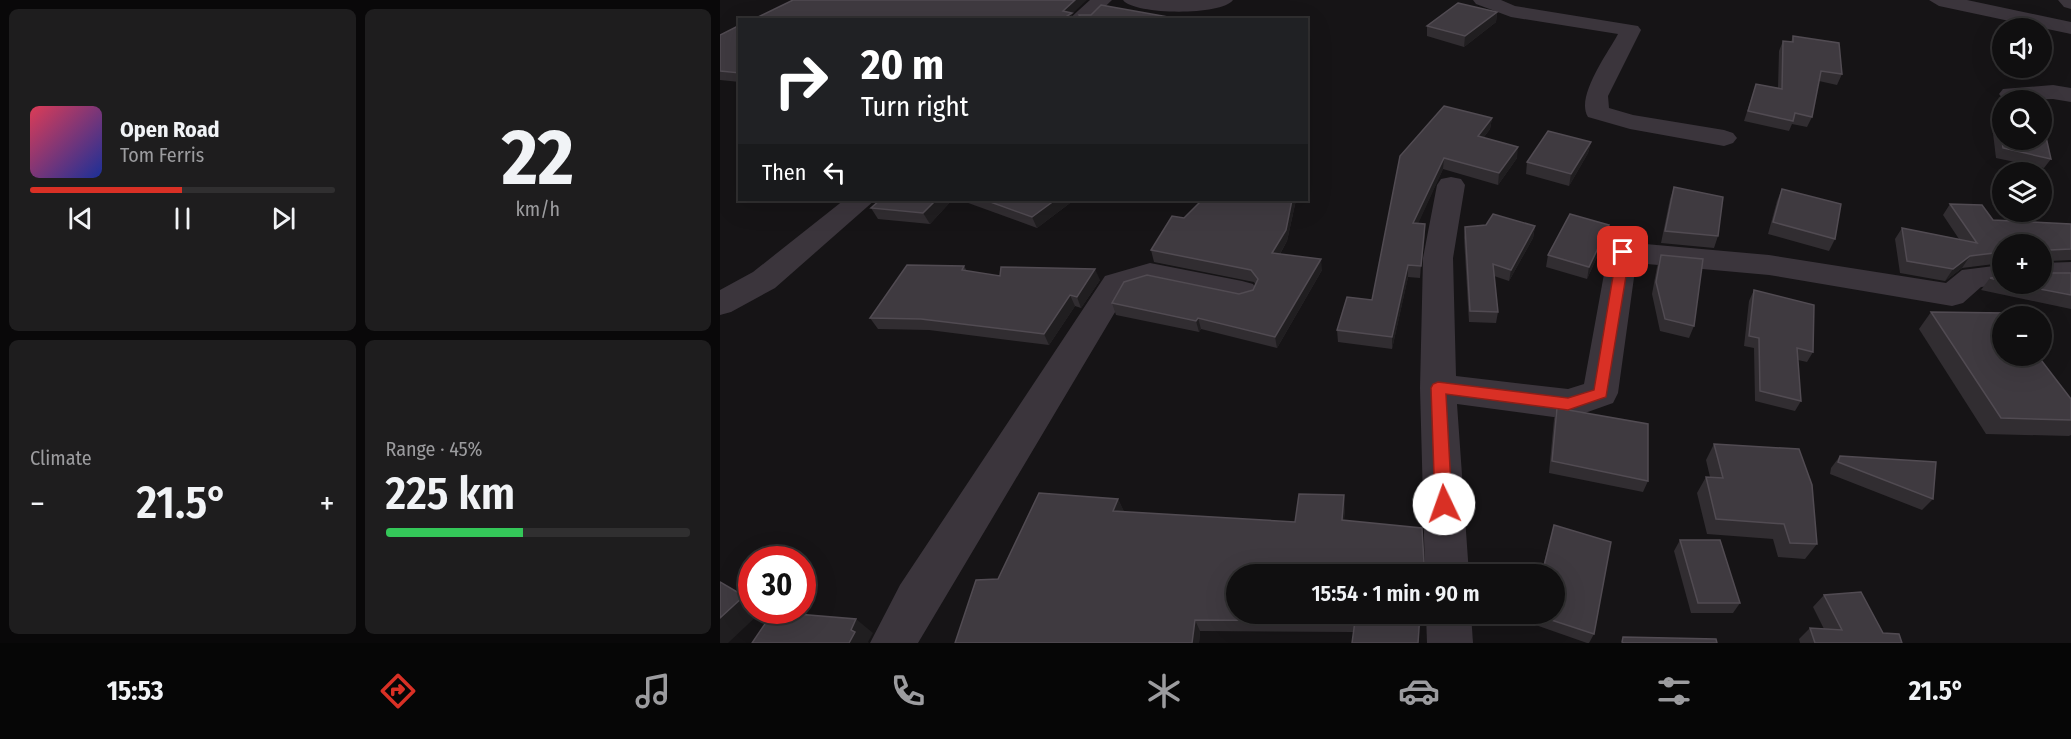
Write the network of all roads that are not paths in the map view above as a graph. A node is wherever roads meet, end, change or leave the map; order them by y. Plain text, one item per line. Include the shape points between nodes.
1 (1102, 0) edge
2 (1133, 0) edge
3 (1223, 0) edge
4 (1483, 0) edge
5 (1939, 0) edge
6 (1080, 18) edge
7 (2071, 28) edge
8 (2052, 92) edge
9 (2071, 95) edge
10 (1724, 138) dead end
11 (1451, 185) dead end
12 (860, 201) edge
13 (2071, 272) edge
14 (2052, 273) edge
15 (1992, 276) edge
16 (1242, 292) edge
17 (720, 304) edge
18 (1438, 388) junction
19 (1447, 564) edge
20 (1449, 624) edge
21 (893, 643) edge
22 (1450, 643) edge

1 - 6 street
2 - 3 street via 1206,7
4 - 10 street via 1511,11 1631,30 1596,96 1597,112 1630,122
5 - 7 street
8 - 9 street
11 - 18 street via 1438,258
12 - 17 street via 764,280
13 - 14 street
15 - 18 street via 1973,277 1952,295 1769,265 1623,252 1600,393 1568,404
16 - 21 street via 1150,273 1116,284 922,590
18 - 19 street
20 - 22 street

